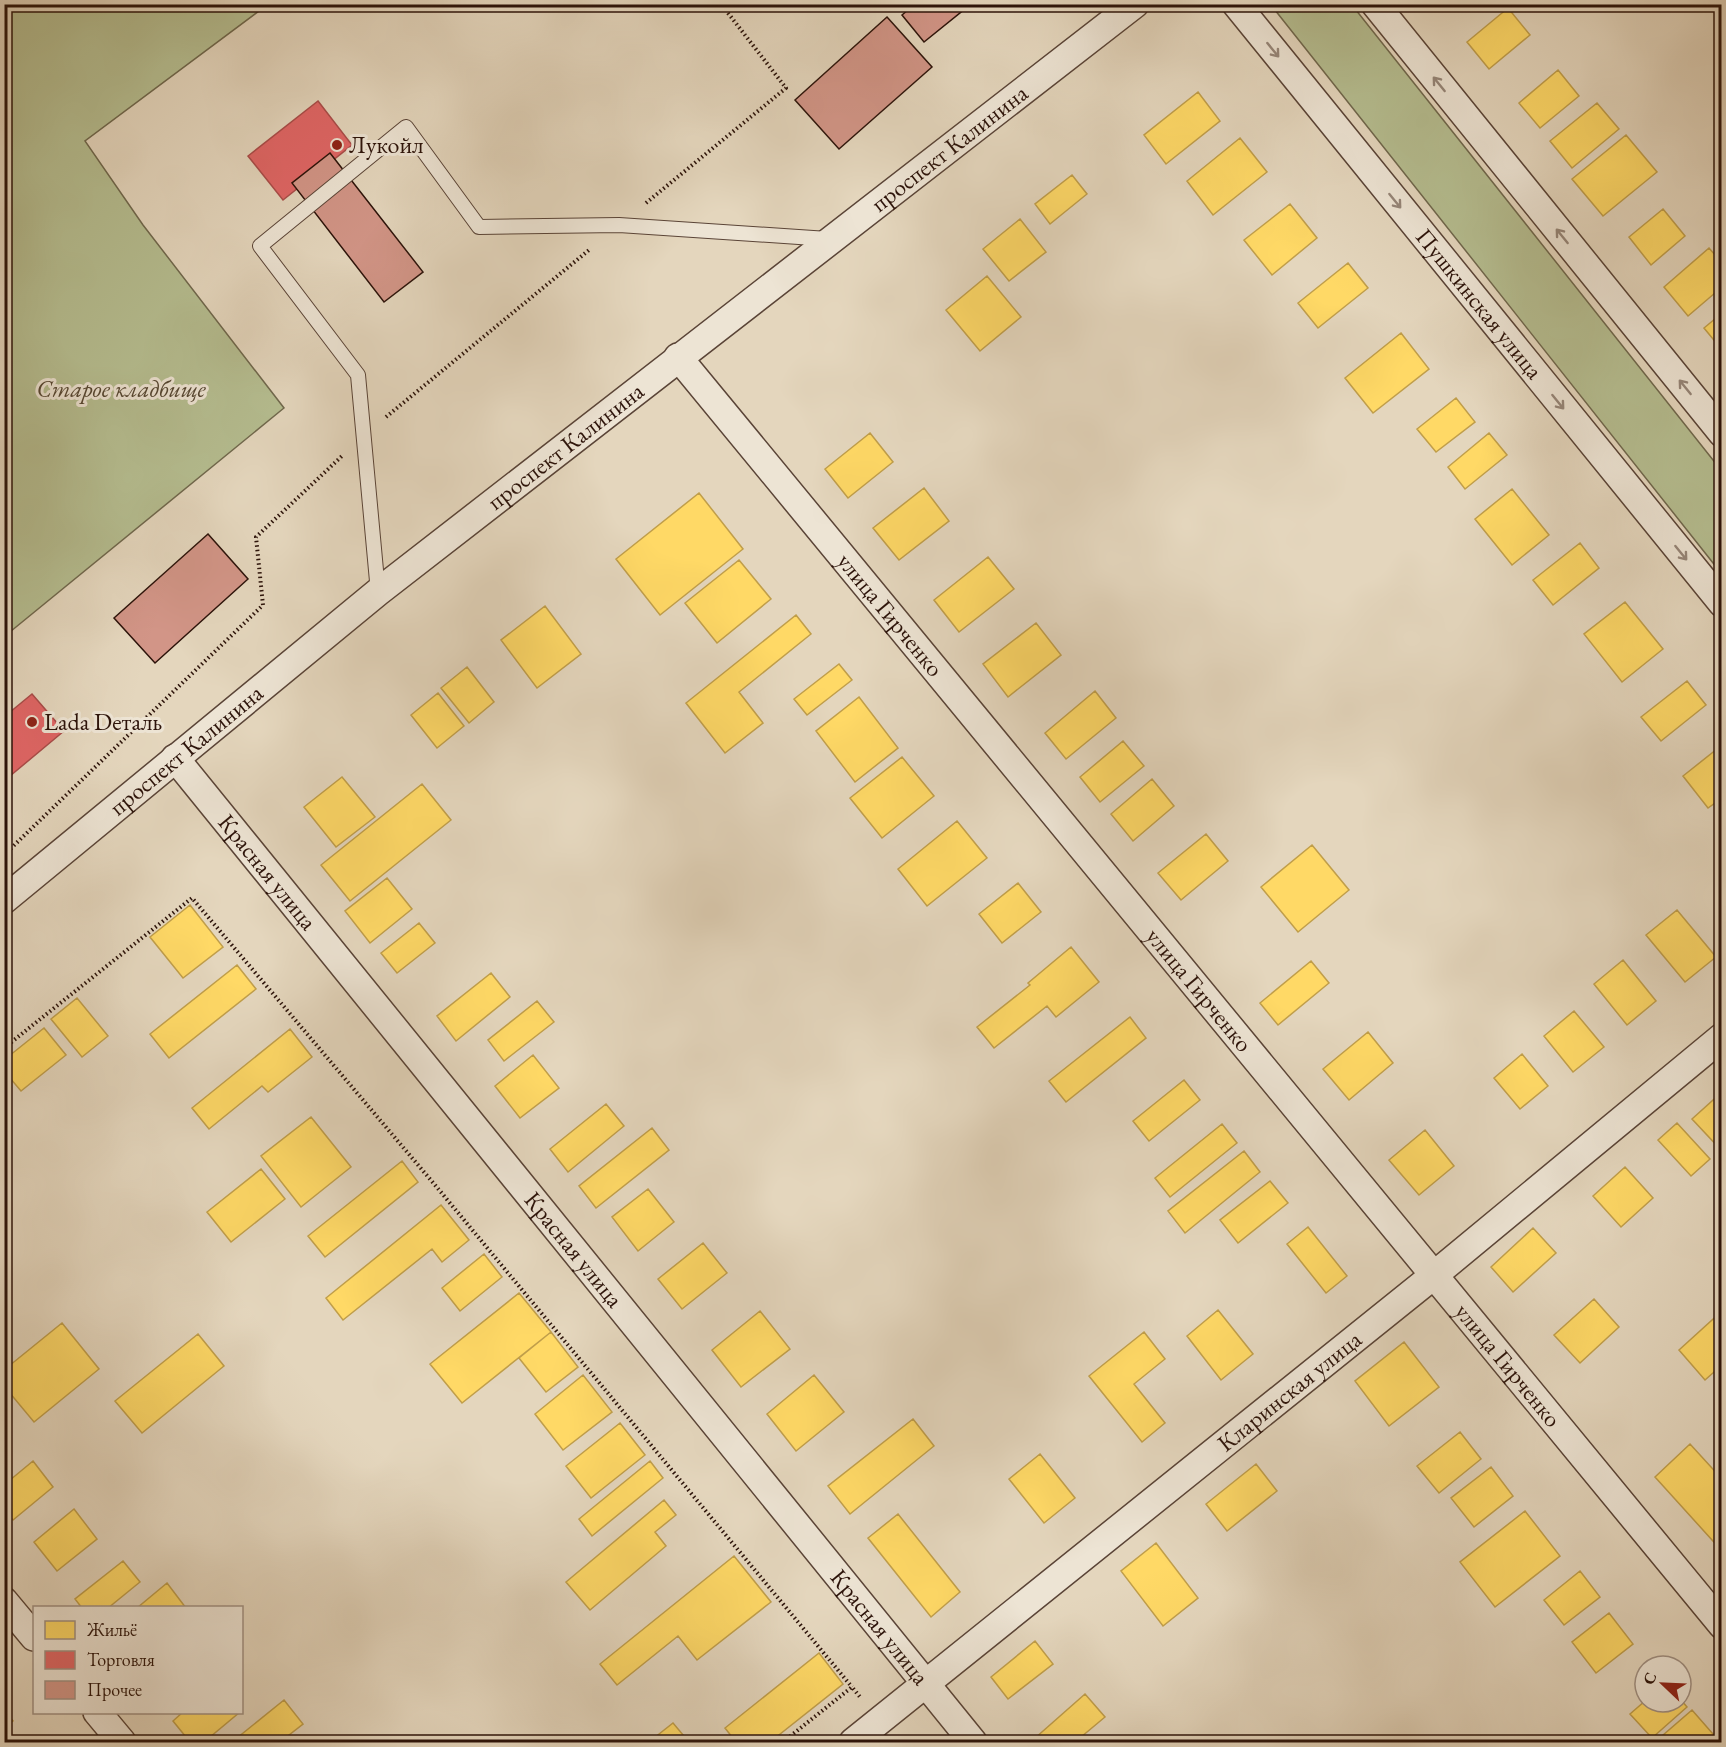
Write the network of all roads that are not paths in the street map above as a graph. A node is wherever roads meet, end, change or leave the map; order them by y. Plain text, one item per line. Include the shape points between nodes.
1 (1134, 4) edge
2 (1236, 4) edge
3 (1375, 4) edge
4 (834, 240) junction
5 (678, 357) junction
6 (1722, 433) edge
7 (378, 592) junction
8 (1722, 603) edge
9 (176, 758) junction
10 (4, 900) edge
11 (1722, 1037) edge
12 (1433, 1276) junction
13 (4, 1601) edge
14 (1722, 1625) edge
15 (33, 1636) edge
16 (925, 1684) junction
17 (98, 1714) edge
18 (122, 1743) edge
19 (853, 1743) edge
20 (973, 1743) edge

1 - 4 street, проспект Калинина
2 -> 8 street, Пушкинская улица
6 -> 3 street
4 - 5 street, проспект Калинина
4 - 7 lane via 620,225 478,227 406,127 260,246 358,375
5 - 7 street, проспект Калинина
5 - 12 street, улица Гирченко
7 - 9 street, проспект Калинина
9 - 10 street, проспект Калинина
9 - 16 street, Красная улица
11 - 12 street, Кларинская улица
12 - 14 street, улица Гирченко
12 - 16 street, Кларинская улица
13 - 15 street
16 - 19 street, Кларинская улица
16 - 20 street, Красная улица
17 - 18 street

